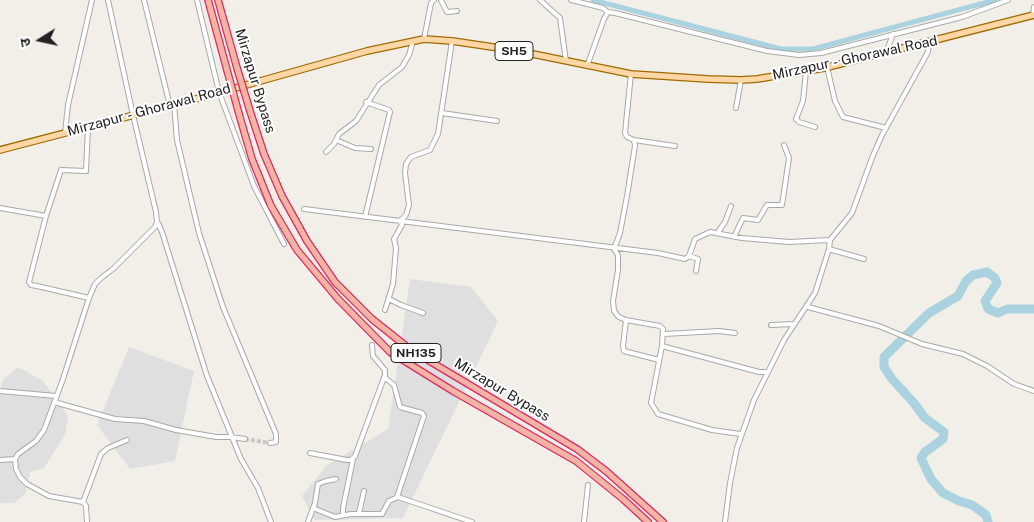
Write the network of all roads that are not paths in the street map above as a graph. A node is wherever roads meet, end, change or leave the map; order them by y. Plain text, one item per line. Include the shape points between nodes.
1 (92, 0) edge
2 (108, 0) edge
3 (144, 0) edge
4 (197, 0) edge
5 (208, 0) edge
6 (218, 0) edge
7 (434, 0) edge
8 (441, 0) edge
9 (540, 0) edge
10 (571, 0) edge
11 (1008, 0) edge
12 (1034, 7) edge
13 (457, 11) dead end
14 (608, 12) junction
15 (1033, 15) edge
16 (893, 34) junction
17 (424, 39) junction
18 (413, 41) junction
19 (452, 41) junction
20 (930, 42) junction
21 (886, 53) junction
22 (566, 61) junction
23 (587, 66) junction
24 (827, 67) junction
25 (806, 71) junction
26 (631, 74) junction
27 (741, 80) junction
28 (218, 92) junction
29 (366, 102) junction
30 (172, 105) junction
31 (736, 108) dead end
32 (442, 113) junction
33 (132, 115) junction
34 (497, 121) dead end
35 (815, 127) dead end
36 (88, 128) junction
37 (886, 128) junction
38 (65, 133) junction
39 (336, 140) junction
40 (634, 140) junction
41 (784, 145) dead end
42 (674, 146) dead end
43 (0, 150) edge
44 (371, 150) dead end
45 (326, 152) dead end
46 (731, 206) dead end
47 (0, 208) edge
48 (304, 209) dead end
49 (46, 216) junction
50 (365, 217) junction
51 (400, 221) junction
52 (157, 222) junction
53 (718, 232) junction
54 (734, 237) junction
55 (830, 240) junction
56 (284, 244) dead end
57 (614, 249) junction
58 (829, 249) junction
59 (689, 256) junction
60 (864, 259) dead end
61 (696, 271) dead end
62 (89, 298) junction
63 (389, 299) junction
64 (808, 307) junction
65 (385, 310) dead end
66 (423, 313) dead end
67 (626, 320) junction
68 (794, 324) junction
69 (771, 325) dead end
70 (735, 333) dead end
71 (664, 334) junction
72 (372, 345) dead end
73 (662, 346) junction
74 (659, 360) junction
75 (768, 372) junction
76 (384, 378) junction
77 (0, 391) edge
78 (1034, 391) edge
79 (56, 396) junction
80 (54, 402) junction
81 (740, 434) junction
82 (233, 438) junction
83 (245, 439) tunnel mouth
84 (127, 440) dead end
85 (270, 443) dead end
86 (310, 453) dead end
87 (15, 459) junction
88 (353, 459) junction
89 (0, 460) edge
90 (336, 479) dead end
91 (588, 486) dead end
92 (364, 491) dead end
93 (396, 497) junction
94 (83, 502) junction
95 (313, 508) junction
96 (359, 514) junction
97 (344, 515) junction
98 (88, 522) edge
99 (272, 522) edge
100 (308, 522) edge
101 (472, 522) edge
102 (584, 522) edge
103 (648, 522) edge
104 (663, 522) edge
105 (725, 522) edge

1 - 38 street via 68,105
2 - 33 street
3 - 30 street
4 - 28 street
5 - 103 highway, Mirzapur Bypass / NH135, bridge via 252,159 271,206 297,250 338,299 390,352 576,461
6 - 104 highway, Mirzapur Bypass / NH135, bridge via 264,154 282,196 335,282 372,319 411,350 577,449
7 - 17 street
8 - 13 street via 447,12
9 - 22 street via 560,18
10 - 14 street
11 - 16 street via 962,17
12 - 15 street
14 - 16 street via 781,54 821,53
14 - 23 street
15 - 20 main road, Mirzapur - Ghorawal Road / SH5
16 - 21 street
17 - 18 main road, Mirzapur - Ghorawal Road / SH5
17 - 19 main road, Mirzapur - Ghorawal Road / SH5
18 - 28 main road, Mirzapur - Ghorawal Road / SH5
18 - 29 street via 402,67
19 - 22 main road, Mirzapur - Ghorawal Road / SH5
19 - 32 street
20 - 21 main road, Mirzapur - Ghorawal Road / SH5
20 - 37 street via 928,52
21 - 24 main road, Mirzapur - Ghorawal Road / SH5
22 - 23 main road, Mirzapur - Ghorawal Road / SH5
23 - 26 main road, Mirzapur - Ghorawal Road / SH5
24 - 25 main road, Mirzapur - Ghorawal Road / SH5
24 - 37 street via 835,101 843,117
25 - 27 main road, Mirzapur - Ghorawal Road / SH5
25 - 35 street via 803,101 796,119
26 - 27 main road, Mirzapur - Ghorawal Road / SH5
26 - 40 street via 625,132
27 - 31 street
28 - 30 main road, Mirzapur - Ghorawal Road / SH5
28 - 56 street via 254,186
29 - 39 street via 356,121
29 - 50 street via 390,112
30 - 33 main road, Mirzapur - Ghorawal Road / SH5
30 - 85 street via 177,140 200,233 223,307 277,438 276,442
32 - 34 street
32 - 51 street via 438,134 430,150 408,159 405,172 409,205
33 - 36 main road, Mirzapur - Ghorawal Road / SH5
33 - 52 street
36 - 38 main road, Mirzapur - Ghorawal Road / SH5
36 - 49 street via 86,171 61,170
37 - 55 street via 852,213
38 - 43 main road, Mirzapur - Ghorawal Road / SH5
39 - 44 street
39 - 45 street
40 - 42 street
40 - 57 street via 627,196
41 - 54 street via 789,158 782,205 767,204 758,220 743,218
46 - 53 street
47 - 49 street
48 - 50 street
49 - 62 street via 29,282
50 - 51 street
51 - 57 street
51 - 63 street via 402,225 394,239 395,266
52 - 62 street via 100,279
52 - 82 street via 207,376
53 - 54 street
53 - 59 street via 698,237
54 - 55 street via 789,242
55 - 58 street
57 - 59 street
57 - 67 street via 618,255 618,270 614,312
58 - 60 street
58 - 64 street via 818,288
59 - 61 street via 698,259
62 - 79 street
63 - 65 street
63 - 66 street
64 - 68 street
64 - 78 street via 879,326 911,341 963,354 1014,384
67 - 71 street via 660,326
67 - 74 street via 624,350
68 - 69 street
68 - 75 street
70 - 71 street
71 - 73 street
72 - 76 street via 373,356 385,370
73 - 74 street
73 - 75 street
74 - 81 street via 651,404 658,414 712,430
75 - 81 street
76 - 88 street
76 - 93 street via 394,385 400,407 424,416
77 - 79 street
79 - 80 street
80 - 82 street via 115,419 144,421 176,430
80 - 87 street via 41,436
81 - 105 street
82 - 83 street
82 - 99 street
84 - 94 street via 101,454
86 - 88 street
87 - 89 street
87 - 94 street via 20,477 39,492
88 - 97 street
90 - 95 street via 318,484
91 - 102 street
92 - 96 street
93 - 96 street via 389,501 382,514
93 - 101 street
94 - 98 street
95 - 97 street via 336,517
95 - 100 street
96 - 97 street

